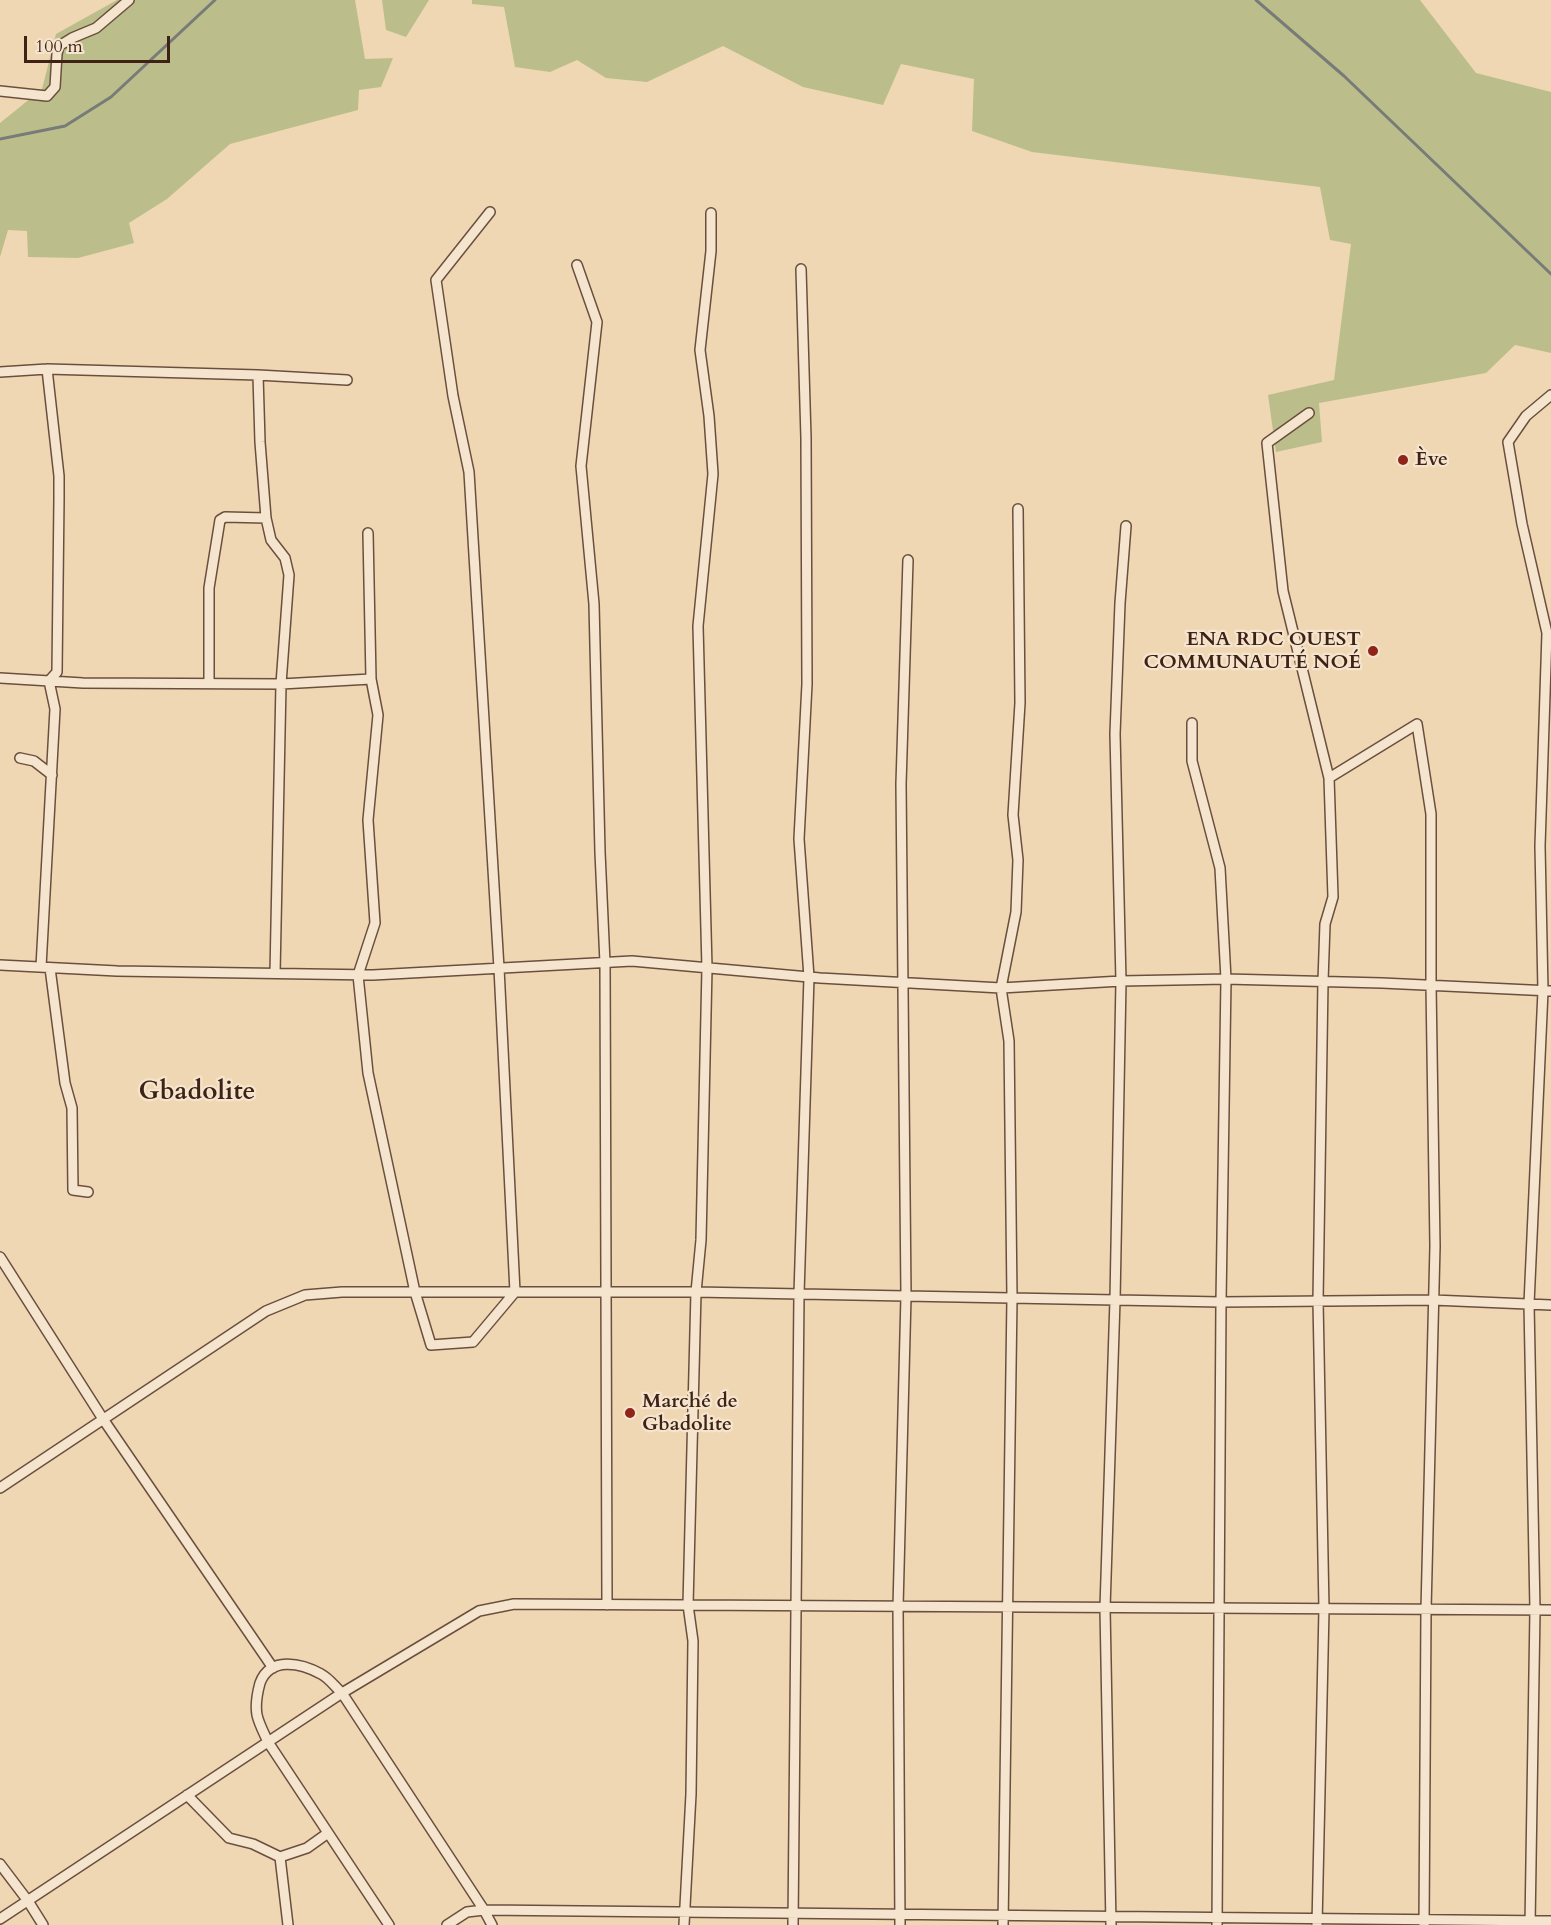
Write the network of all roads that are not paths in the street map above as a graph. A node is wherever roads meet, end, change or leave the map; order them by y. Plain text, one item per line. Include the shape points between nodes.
1 (129, 0) edge
2 (0, 91) edge
3 (490, 212) dead end
4 (711, 213) dead end
5 (578, 265) dead end
6 (801, 269) dead end
7 (47, 369) junction
8 (0, 372) edge
9 (258, 375) junction
10 (347, 380) dead end
11 (1551, 395) edge
12 (1309, 413) dead end
13 (1018, 509) dead end
14 (266, 518) junction
15 (1126, 526) dead end
16 (368, 533) dead end
17 (908, 560) dead end
18 (0, 678) edge
19 (370, 678) junction
20 (49, 681) junction
21 (209, 683) junction
22 (281, 684) junction
23 (1192, 723) dead end
24 (21, 758) dead end
25 (52, 776) junction
26 (1329, 778) junction
27 (605, 963) junction
28 (0, 966) edge
29 (46, 968) junction
30 (499, 968) junction
31 (707, 968) junction
32 (275, 974) junction
33 (358, 975) junction
34 (809, 977) junction
35 (1226, 979) junction
36 (1121, 981) junction
37 (1323, 981) junction
38 (904, 983) junction
39 (1431, 985) junction
40 (1001, 988) junction
41 (1547, 991) edge
42 (88, 1192) dead end
43 (0, 1257) edge
44 (415, 1292) junction
45 (515, 1292) junction
46 (606, 1292) junction
47 (696, 1292) junction
48 (799, 1294) junction
49 (906, 1296) junction
50 (1012, 1298) junction
51 (1115, 1300) junction
52 (1434, 1300) junction
53 (1318, 1301) junction
54 (1221, 1302) junction
55 (1529, 1304) junction
56 (1551, 1305) edge
57 (103, 1419) junction
58 (0, 1488) edge
59 (607, 1605) junction
60 (688, 1605) junction
61 (797, 1606) junction
62 (898, 1607) junction
63 (1008, 1607) junction
64 (1105, 1608) junction
65 (1219, 1608) junction
66 (1324, 1609) junction
67 (1426, 1610) junction
68 (1535, 1610) junction
69 (1551, 1611) edge
70 (273, 1668) junction
71 (342, 1693) junction
72 (268, 1742) junction
73 (187, 1795) junction
74 (328, 1833) junction
75 (280, 1857) junction
76 (0, 1864) edge
77 (28, 1900) junction
78 (484, 1910) junction
79 (684, 1912) junction
80 (794, 1914) junction
81 (0, 1919) edge
82 (900, 1920) edge
83 (1003, 1920) edge
84 (1111, 1921) edge
85 (1217, 1921) edge
86 (1551, 1921) edge
87 (1317, 1922) edge
88 (1425, 1922) edge
89 (1530, 1923) edge
90 (43, 1925) edge
91 (288, 1925) edge
92 (388, 1925) edge
93 (447, 1925) edge
94 (492, 1925) edge
95 (684, 1925) edge
96 (793, 1925) edge

1 - 2 street via 96,28 59,46 55,87 47,96
3 - 30 street via 436,280 451,385 469,472
4 - 31 street via 711,251 700,350 713,474 698,626
5 - 27 street via 597,322 581,466 594,604
6 - 34 street via 807,684 799,839
7 - 8 street
7 - 9 street
7 - 20 street via 59,476 57,672
9 - 10 street
9 - 14 street
11 - 41 street via 1526,416 1508,442 1547,633 1540,846
12 - 26 street via 1267,443 1283,591
13 - 40 street via 1020,703 1013,815 1018,860 1016,912
14 - 21 street via 220,520 209,588
14 - 22 street via 271,540 285,558 289,575
15 - 36 street via 1115,734
16 - 19 street
17 - 38 street via 901,784
18 - 20 street
19 - 22 street
19 - 33 street via 378,715 368,820 375,923
20 - 21 street
20 - 25 street via 56,709
21 - 22 street
22 - 32 street
23 - 35 street via 1192,761 1220,868
24 - 25 street via 33,761
25 - 29 street
26 - 37 street via 1333,897 1325,924
26 - 39 street via 1417,724 1431,814
27 - 30 street
27 - 31 street via 632,961
27 - 46 street
28 - 29 street
29 - 32 street
29 - 42 street via 72,1108 73,1190
30 - 33 street
30 - 45 street
31 - 34 street
31 - 47 street via 701,1240
32 - 33 street
33 - 44 street via 368,1073
34 - 38 street
34 - 48 street
35 - 36 street
35 - 37 street
35 - 54 street
36 - 40 street
36 - 51 street
37 - 39 street
37 - 53 street
38 - 40 street
38 - 49 street
39 - 41 street
39 - 52 street
40 - 50 street via 1009,1041
41 - 55 street
43 - 57 street
44 - 45 street
44 - 45 street via 431,1345 473,1342
44 - 57 street via 304,1295 266,1311
45 - 46 street
46 - 47 street
46 - 59 street
47 - 48 street
47 - 60 street
48 - 49 street
48 - 61 street
49 - 50 street
49 - 62 street
50 - 51 street
50 - 63 street
51 - 54 street
51 - 64 street
52 - 53 street
52 - 55 street
52 - 67 street
53 - 54 street
53 - 66 street
54 - 65 street
55 - 56 street
55 - 68 street
57 - 58 street
57 - 70 street
59 - 60 street
59 - 71 street via 514,1604 479,1611
60 - 61 street
60 - 79 street via 693,1641 691,1794
61 - 62 street
61 - 80 street
62 - 63 street
62 - 82 street
63 - 64 street
63 - 83 street
64 - 65 street
64 - 84 street
65 - 66 street
65 - 85 street
66 - 67 street
66 - 87 street
67 - 68 street
67 - 88 street
68 - 69 street
68 - 89 street
70 - 71 street via 284,1663 323,1674
70 - 72 street via 262,1678 256,1695 257,1715
71 - 72 street
71 - 78 street
72 - 73 street
72 - 74 street
73 - 75 street via 229,1838
73 - 77 street
74 - 75 street via 307,1848
74 - 92 street
75 - 91 street
76 - 77 street
77 - 81 street
77 - 90 street
78 - 79 street
78 - 93 street via 467,1912
78 - 94 street
79 - 80 street
79 - 95 street
80 - 82 street
80 - 96 street
82 - 83 street
83 - 84 street
84 - 85 street
85 - 87 street
86 - 89 street
87 - 88 street
88 - 89 street

